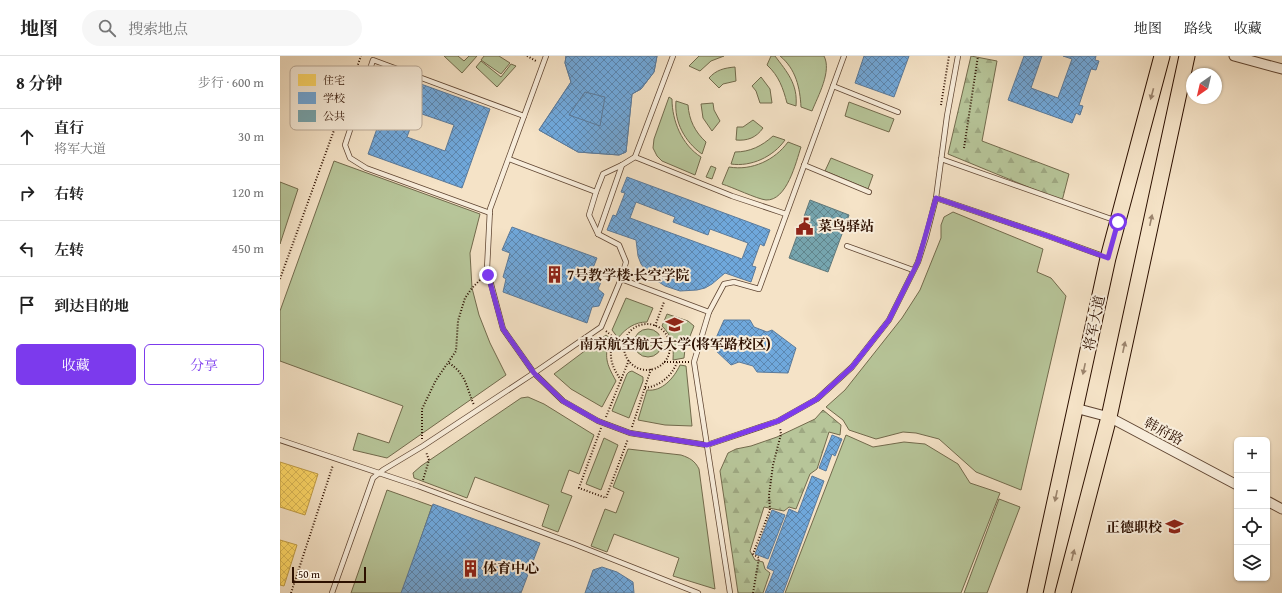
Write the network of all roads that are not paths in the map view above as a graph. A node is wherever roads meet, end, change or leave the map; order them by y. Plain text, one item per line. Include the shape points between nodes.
1 (546, 56) edge
2 (673, 56) edge
3 (844, 56) edge
4 (958, 56) edge
5 (1162, 56) edge
6 (1187, 56) edge
7 (1234, 56) edge
8 (371, 66) edge
9 (389, 66) edge
10 (1282, 68) edge
11 (422, 78) edge
12 (833, 86) junction
13 (898, 112) dead end
14 (524, 116) junction
15 (350, 130) edge
16 (635, 157) junction
17 (508, 159) junction
18 (941, 159) junction
19 (622, 165) junction
20 (804, 165) junction
21 (596, 192) junction
22 (869, 192) dead end
23 (936, 198) junction
24 (490, 213) junction
25 (786, 214) junction
26 (1118, 222) junction
27 (598, 234) junction
28 (847, 246) dead end
29 (1108, 258) junction
30 (914, 270) junction
31 (620, 279) junction
32 (709, 312) junction
33 (534, 373) junction
34 (1075, 408) junction
35 (1109, 417) junction
36 (280, 440) edge
37 (707, 445) junction
38 (380, 472) junction
39 (1234, 483) edge
40 (1270, 503) edge
41 (1282, 509) edge
42 (332, 593) edge
43 (698, 593) edge
44 (730, 593) edge
45 (1035, 593) edge
46 (1063, 593) edge

1 - 14 lane
2 - 16 lane
3 - 12 lane
4 - 18 lane
5 -> 26 main road, 将军大道
35 -> 6 main road
7 - 10 street
8 - 9 lane via 373,60
11 - 14 lane
12 - 13 lane
12 - 20 lane
14 - 17 lane
15 - 24 lane via 345,145 350,158 366,168
16 - 19 lane
16 - 25 lane via 732,196
17 - 21 lane
17 - 24 lane
18 - 23 lane
18 - 26 lane
19 - 21 lane via 603,174
19 - 27 lane
20 - 22 lane
20 - 25 lane
21 - 27 lane via 589,215
23 - 29 lane
23 - 30 lane
24 - 33 lane via 488,275 503,329
25 - 32 lane via 759,289 734,282 724,284
26 - 29 main road, 将军大道
27 - 31 lane via 619,245 626,262
28 - 30 lane
29 -> 34 main road, 将军大道
30 - 37 lane via 889,320 852,367 817,399 778,421
31 - 32 lane
31 - 33 lane via 601,327
32 - 37 lane via 694,362
33 - 37 lane via 563,401 598,421 630,433
33 - 38 lane
34 - 35 street, 韩府路
34 -> 45 main road, 将军大道
35 - 39 street, 韩府路
46 -> 35 main road
36 - 38 lane
37 - 44 lane
38 - 42 lane via 373,478
38 - 43 lane
40 - 41 street

